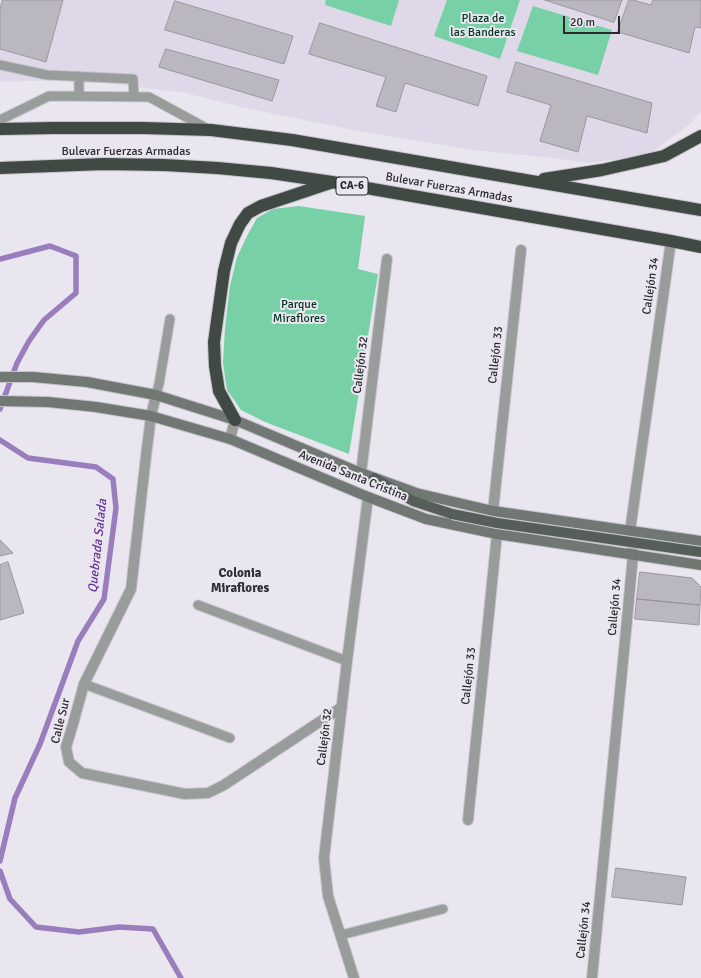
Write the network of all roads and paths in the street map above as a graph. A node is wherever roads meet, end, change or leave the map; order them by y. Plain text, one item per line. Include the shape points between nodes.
1 (0, 65) edge
2 (79, 76) junction
3 (79, 96) junction
4 (134, 97) junction
5 (0, 120) edge
6 (0, 129) edge
7 (211, 130) junction
8 (701, 136) edge
9 (0, 168) edge
10 (532, 180) junction
11 (332, 182) junction
12 (701, 210) edge
13 (671, 241) junction
14 (701, 247) edge
15 (521, 250) dead end
16 (386, 259) dead end
17 (170, 319) dead end
18 (0, 377) edge
19 (156, 395) junction
20 (0, 401) edge
21 (151, 416) junction
22 (235, 420) junction
23 (230, 439) junction
24 (361, 473) junction
25 (374, 478) junction
26 (368, 497) junction
27 (492, 511) junction
28 (630, 531) junction
29 (497, 534) junction
30 (701, 541) edge
31 (701, 552) edge
32 (633, 555) junction
33 (701, 565) edge
34 (198, 605) dead end
35 (347, 661) junction
36 (84, 684) junction
37 (342, 707) junction
38 (230, 738) dead end
39 (468, 820) dead end
40 (443, 909) dead end
41 (341, 935) junction
42 (354, 978) edge
43 (592, 978) edge

1 - 2 lane via 47,74
2 - 3 lane
2 - 4 lane via 133,79
3 - 4 lane
3 - 5 lane via 49,96
4 - 7 lane via 149,97
6 - 7 highway, Bulevar Fuerzas Armadas
7 - 10 highway, Bulevar Fuerzas Armadas via 292,140
8 - 10 highway via 664,156 602,170
9 - 11 highway, Bulevar Fuerzas Armadas / CA-6 via 104,164 164,165 263,172
10 - 12 highway, Bulevar Fuerzas Armadas
11 - 13 highway, Bulevar Fuerzas Armadas / CA-6
11 - 22 highway via 261,206 248,213 231,243 224,271 214,342 219,390
13 - 14 highway, Bulevar Fuerzas Armadas / CA-6
13 - 28 street, Callejón 34
15 - 27 street, Callejón 33
16 - 24 street, Callejón 32
17 - 19 lane
18 - 19 street, Avenida Santa Cristina via 87,382
19 - 21 street, Calle Sur
19 - 22 street, Avenida Santa Cristina
20 - 21 street, Avenida Santa Cristina via 96,406
21 - 23 street, Avenida Santa Cristina
21 - 36 street, Calle Sur via 131,589
22 - 23 street
22 - 24 street, Avenida Santa Cristina
23 - 26 street, Avenida Santa Cristina
24 - 25 street, Avenida Santa Cristina
25 - 27 street, Avenida Santa Cristina via 416,493
25 - 31 main road, bridge via 413,501 452,514 504,524
26 - 29 street, Avenida Santa Cristina via 426,519
26 - 35 street, Callejón 32
27 - 28 street, Avenida Santa Cristina
28 - 30 street, Avenida Santa Cristina
28 - 32 street, Callejón 34
29 - 32 street, Avenida Santa Cristina
29 - 39 street, Callejón 33
32 - 33 street, Avenida Santa Cristina
32 - 43 street, Callejón 34
34 - 35 lane
35 - 37 street, Callejón 32
36 - 37 street, Calle Sur via 66,747 69,762 82,773 185,794 208,793 224,785
36 - 38 lane
37 - 41 street, Callejón 32 via 324,858 328,896
40 - 41 lane
41 - 42 street, Callejón 32

